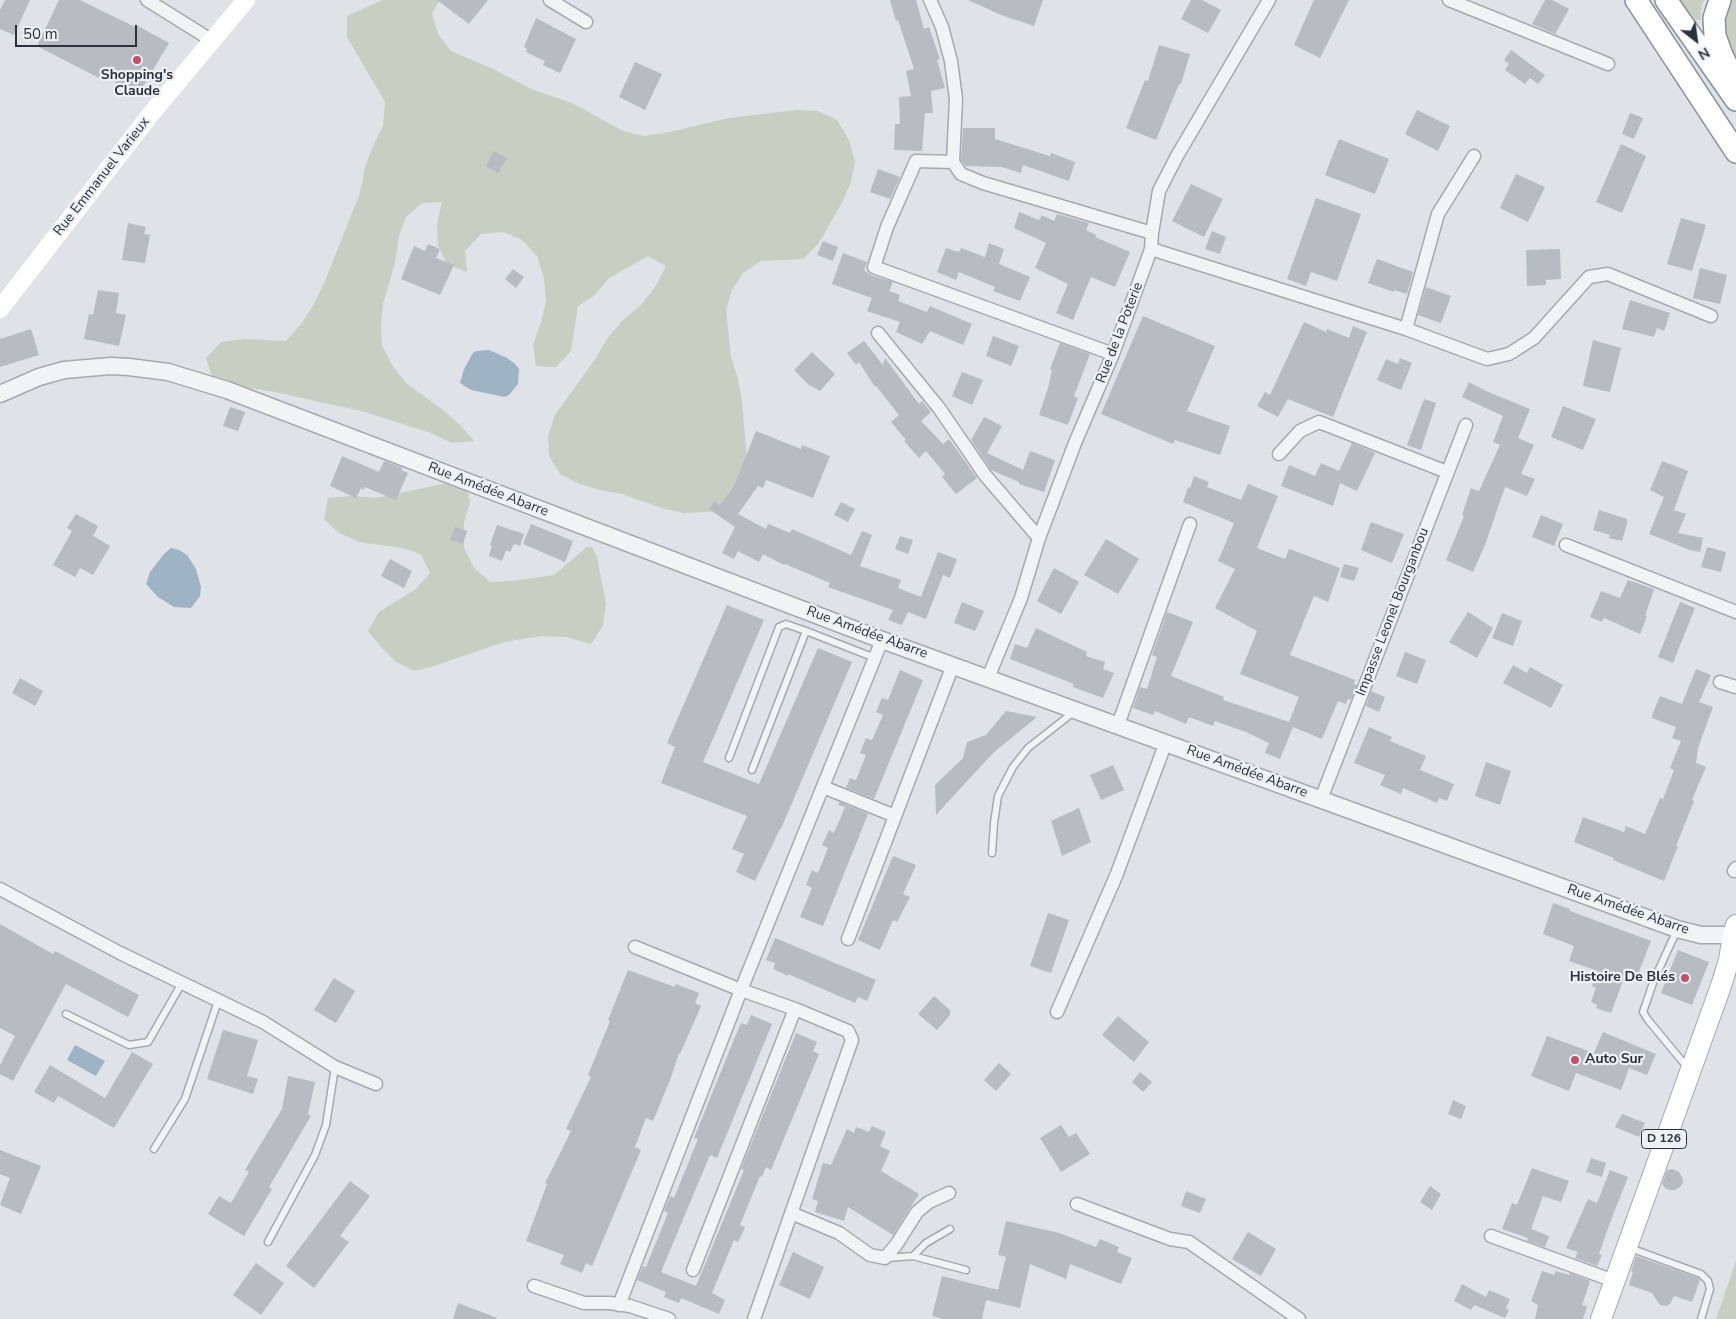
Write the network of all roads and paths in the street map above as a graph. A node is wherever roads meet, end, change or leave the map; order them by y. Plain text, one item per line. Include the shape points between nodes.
1 (147, 0) edge
2 (246, 0) edge
3 (550, 0) edge
4 (930, 0) edge
5 (1269, 0) edge
6 (1449, 0) edge
7 (1636, 0) edge
8 (1666, 0) edge
9 (1720, 0) edge
10 (586, 22) dead end
11 (211, 40) junction
12 (1608, 64) dead end
13 (1736, 85) edge
14 (1736, 100) edge
15 (1736, 152) edge
16 (1474, 156) dead end
17 (952, 162) junction
18 (1152, 234) junction
19 (1152, 249) junction
20 (0, 309) edge
21 (1711, 316) dead end
22 (1406, 329) junction
23 (878, 333) dead end
24 (1113, 354) junction
25 (0, 394) edge
26 (1466, 425) dead end
27 (1279, 454) dead end
28 (1447, 472) junction
29 (1190, 524) dead end
30 (1039, 538) junction
31 (1566, 545) dead end
32 (1736, 612) edge
33 (806, 630) junction
34 (882, 640) junction
35 (875, 658) junction
36 (953, 665) junction
37 (988, 678) junction
38 (1720, 682) dead end
39 (1736, 687) edge
40 (1076, 710) junction
41 (1118, 725) junction
42 (1166, 742) junction
43 (729, 758) dead end
44 (752, 770) dead end
45 (823, 787) junction
46 (1321, 799) junction
47 (895, 816) junction
48 (992, 853) dead end
49 (0, 889) edge
50 (1677, 928) junction
51 (1735, 932) edge
52 (848, 939) dead end
53 (635, 947) dead end
54 (182, 983) junction
55 (741, 990) junction
56 (218, 1001) junction
57 (794, 1009) junction
58 (1057, 1012) dead end
59 (66, 1014) dead end
60 (336, 1068) junction
61 (1690, 1070) junction
62 (376, 1084) dead end
63 (154, 1149) dead end
64 (949, 1193) dead end
65 (1077, 1204) dead end
66 (791, 1213) junction
67 (950, 1229) dead end
68 (1491, 1236) dead end
69 (268, 1242) dead end
70 (1627, 1246) junction
71 (913, 1256) junction
72 (885, 1258) junction
73 (693, 1270) dead end
74 (966, 1270) dead end
75 (1614, 1281) junction
76 (534, 1286) dead end
77 (619, 1306) junction
78 (668, 1319) edge
79 (754, 1319) edge
80 (1299, 1319) edge
81 (1601, 1319) edge
82 (1701, 1319) edge

1 - 11 street
2 - 11 main road, Rue Emmanuel Varieux
3 - 10 street
4 - 17 street via 951,61 956,99
5 - 18 street, Rue de la Poterie via 1159,191
6 - 12 street
7 - 15 highway
8 - 14 highway
9 - 13 highway via 1714,18 1715,36
11 - 20 main road, Rue Emmanuel Varieux
16 - 22 street via 1438,214
17 - 18 street via 961,174 983,183
17 - 24 street via 916,161 887,227 874,267
18 - 19 street, Rue de la Poterie
19 - 22 street
19 - 24 street, Rue de la Poterie
21 - 22 street via 1608,274 1589,277 1534,338 1509,354 1487,359
23 - 30 street via 939,408 985,475
24 - 30 street, Rue de la Poterie
25 - 34 street, Rue Amédée Abarre via 39,377 72,369 128,366 168,372 227,390
26 - 28 street, Impasse Leonel Bourganbou
27 - 28 street via 1300,431 1319,422
28 - 46 street, Impasse Leonel Bourganbou
29 - 41 street
30 - 37 street, Rue de la Poterie via 1021,598
31 - 32 street
33 - 35 lane
33 - 43 lane via 786,624 779,627
33 - 44 lane
34 - 35 street
34 - 36 street, Rue Amédée Abarre
35 - 45 street
36 - 37 street, Rue Amédée Abarre
36 - 47 street
37 - 40 street, Rue Amédée Abarre
38 - 39 street
40 - 41 street, Rue Amédée Abarre
40 - 48 lane via 1028,748 1013,767 998,796
41 - 42 street, Rue Amédée Abarre
42 - 46 street, Rue Amédée Abarre
42 - 58 street via 1116,876
45 - 47 street
45 - 55 street
46 - 50 street, Rue Amédée Abarre
47 - 52 street
49 - 54 street via 120,954
50 - 51 street, Rue Amédée Abarre via 1701,935
50 - 61 lane via 1643,1012
51 - 61 main road, D 126 via 1730,960
53 - 55 street
54 - 56 street
54 - 59 lane via 148,1042 129,1045
55 - 57 street
55 - 77 street
56 - 60 street via 263,1022
56 - 63 lane via 185,1099
57 - 66 street via 848,1031 852,1040
57 - 73 street
60 - 62 street
60 - 69 lane via 326,1125 315,1155
61 - 70 main road, D 126
64 - 72 street via 917,1212
65 - 80 street via 1170,1240 1189,1242
66 - 72 street via 838,1232 870,1255
66 - 79 street
67 - 71 lane
68 - 75 street
70 - 75 main road, D 126
70 - 82 lane via 1702,1274 1710,1289
71 - 72 lane
71 - 74 lane
75 - 81 main road, D 126
76 - 77 street via 584,1303
77 - 78 street via 630,1306

